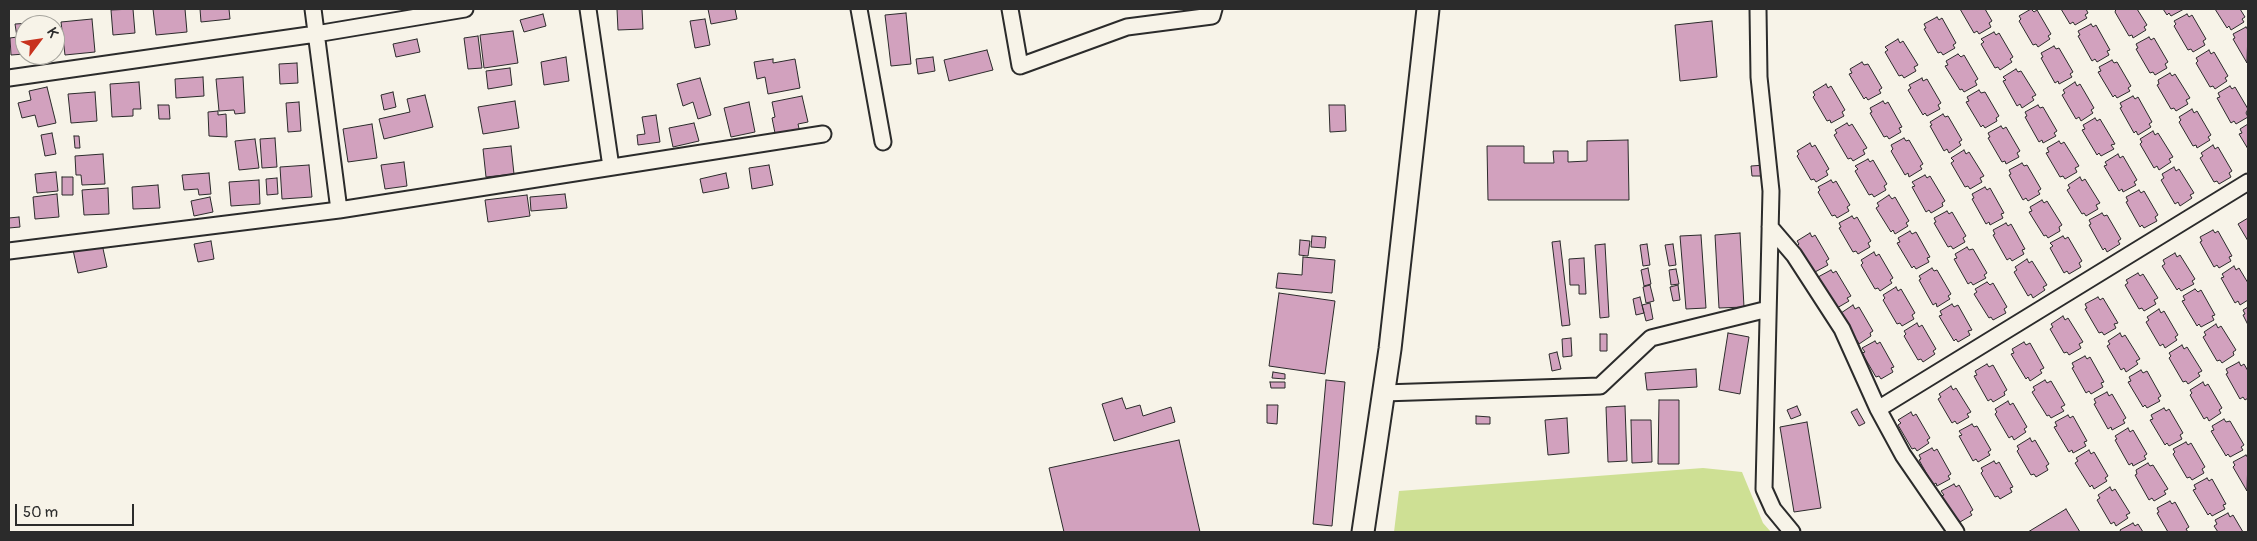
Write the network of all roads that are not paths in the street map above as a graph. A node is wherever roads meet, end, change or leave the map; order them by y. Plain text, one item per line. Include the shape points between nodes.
1 (313, 9) edge
2 (465, 9) edge
3 (588, 9) edge
4 (859, 9) edge
5 (1010, 9) edge
6 (1214, 9) edge
7 (1428, 9) edge
8 (1758, 9) edge
9 (316, 34) junction
10 (9, 78) edge
11 (823, 134) dead end
12 (883, 142) dead end
13 (611, 167) junction
14 (2248, 182) edge
15 (339, 210) junction
16 (1770, 227) junction
17 (9, 251) edge
18 (1768, 309) junction
19 (1383, 393) junction
20 (1878, 409) junction
21 (1363, 532) edge
22 (1792, 532) edge
23 (1956, 532) edge

1 - 9 street
2 - 9 street
3 - 13 street
4 - 12 street
5 - 6 street via 1020,66 1127,27 1212,16
7 - 19 main road
8 - 16 street via 1760,77 1771,191
9 - 10 street
9 - 15 street
11 - 13 street
13 - 15 street
14 - 20 street
15 - 17 street
16 - 18 street
16 - 20 street via 1794,254 1842,329
18 - 19 street via 1652,338 1600,386
18 - 22 street via 1764,488 1773,509
19 - 21 main road
20 - 23 street via 1903,455

